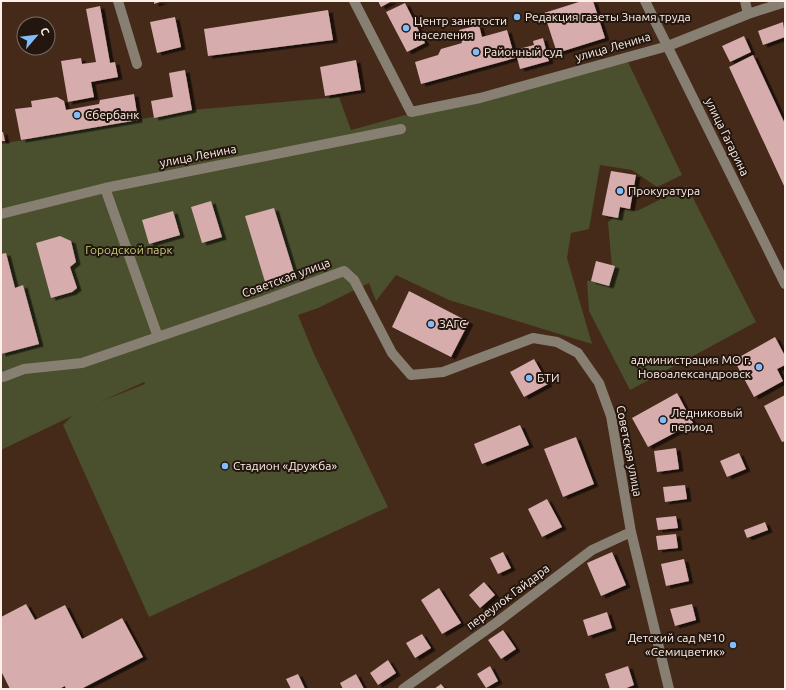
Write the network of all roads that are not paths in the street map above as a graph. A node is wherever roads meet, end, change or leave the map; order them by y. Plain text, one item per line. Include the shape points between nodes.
1 (118, 1) edge
2 (354, 1) edge
3 (646, 1) edge
4 (745, 1) edge
5 (785, 2) edge
6 (748, 14) junction
7 (668, 46) junction
8 (137, 64) dead end
9 (401, 129) dead end
10 (105, 188) junction
11 (1, 214) edge
12 (785, 284) edge
13 (158, 337) junction
14 (3, 377) dead end
15 (632, 532) junction
16 (403, 689) edge
17 (669, 689) edge

1 - 8 street
2 - 7 street, улица Ленина via 411,112 480,98
3 - 7 street, улица Гагарина
4 - 6 street
5 - 6 street, улица Ленина
6 - 7 street, улица Ленина
7 - 12 street, улица Гагарина
9 - 10 street, улица Ленина
10 - 11 street, улица Ленина
10 - 13 street
13 - 14 street, Советская улица via 82,363 24,369
13 - 15 street, Советская улица via 344,271 354,280 392,353 411,375 443,372 533,338 557,342 578,353 599,383 611,416
15 - 16 street, переулок Гайдара via 592,550
15 - 17 street, Советская улица

